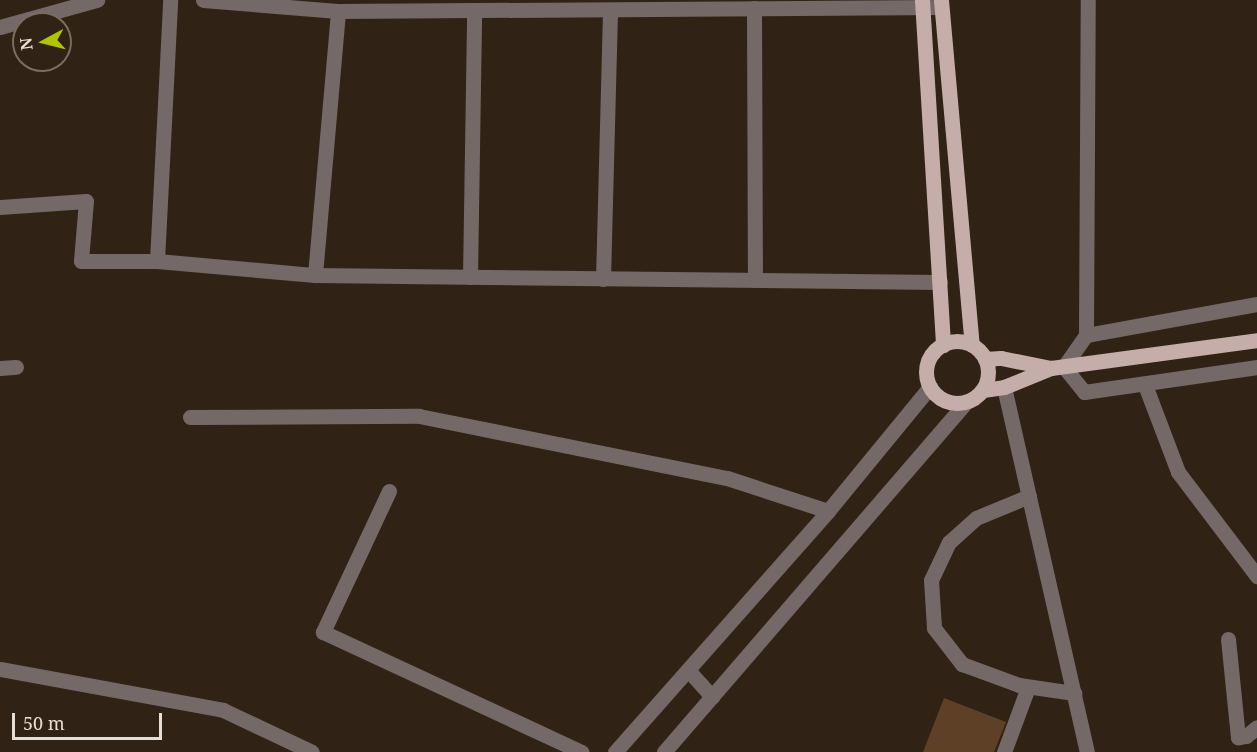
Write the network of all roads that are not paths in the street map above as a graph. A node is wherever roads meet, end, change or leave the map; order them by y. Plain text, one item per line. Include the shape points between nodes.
1 (97, 0) edge
2 (170, 0) edge
3 (203, 0) edge
4 (1088, 0) edge
5 (225, 1) edge
6 (923, 4) edge
7 (941, 4) edge
8 (754, 8) junction
9 (474, 10) junction
10 (610, 10) junction
11 (338, 11) junction
12 (0, 27) edge
13 (0, 207) edge
14 (157, 261) junction
15 (315, 275) junction
16 (470, 277) junction
17 (603, 279) junction
18 (755, 280) junction
19 (940, 282) junction
20 (1257, 304) edge
21 (1086, 335) junction
22 (1257, 340) edge
23 (943, 345) junction
24 (972, 345) junction
25 (985, 359) junction
26 (16, 367) dead end
27 (1257, 367) edge
28 (0, 368) edge
29 (1057, 368) junction
30 (1145, 385) junction
31 (930, 387) junction
32 (1004, 387) junction
33 (983, 390) junction
34 (966, 402) junction
35 (190, 417) dead end
36 (389, 491) dead end
37 (1029, 496) junction
38 (828, 511) junction
39 (1257, 576) edge
40 (1228, 639) dead end
41 (0, 669) edge
42 (688, 670) junction
43 (1028, 687) junction
44 (1074, 693) junction
45 (712, 697) junction
46 (1257, 727) edge
47 (312, 752) edge
48 (581, 752) edge
49 (615, 752) edge
50 (664, 752) edge
51 (1004, 752) edge
52 (1088, 752) edge

1 - 12 street
2 - 14 street
3 - 5 street
4 - 21 street
5 - 11 street
6 - 7 street
6 - 8 street
6 - 19 main road
7 - 24 main road
8 - 10 street
8 - 18 street
9 - 10 street
9 - 11 street
9 - 16 street
10 - 17 street
11 - 15 street
13 - 14 street via 86,201 81,261
14 - 15 street
15 - 16 street
16 - 17 street
17 - 18 street
18 - 19 street
19 - 23 main road
20 - 21 street
21 - 29 street
22 - 29 main road
23 - 24 main road via 962,341
23 - 31 main road via 930,359
24 - 25 main road
25 - 29 main road
25 - 33 main road via 988,380
26 - 28 street
27 - 30 street
29 - 30 street via 1084,392
29 - 32 main road
30 - 39 street via 1178,472
31 - 34 main road via 945,401
31 - 38 street
32 - 33 main road
32 - 37 street
33 - 34 main road
34 - 45 street
35 - 38 street via 419,416 727,478
36 - 48 street via 323,632
37 - 43 street via 976,518 949,542 931,580 934,628 962,664
37 - 44 street
38 - 42 street
40 - 46 street via 1238,737
41 - 47 street via 223,710
42 - 45 street
42 - 49 street
43 - 44 street
43 - 51 street
44 - 52 street
45 - 50 street

